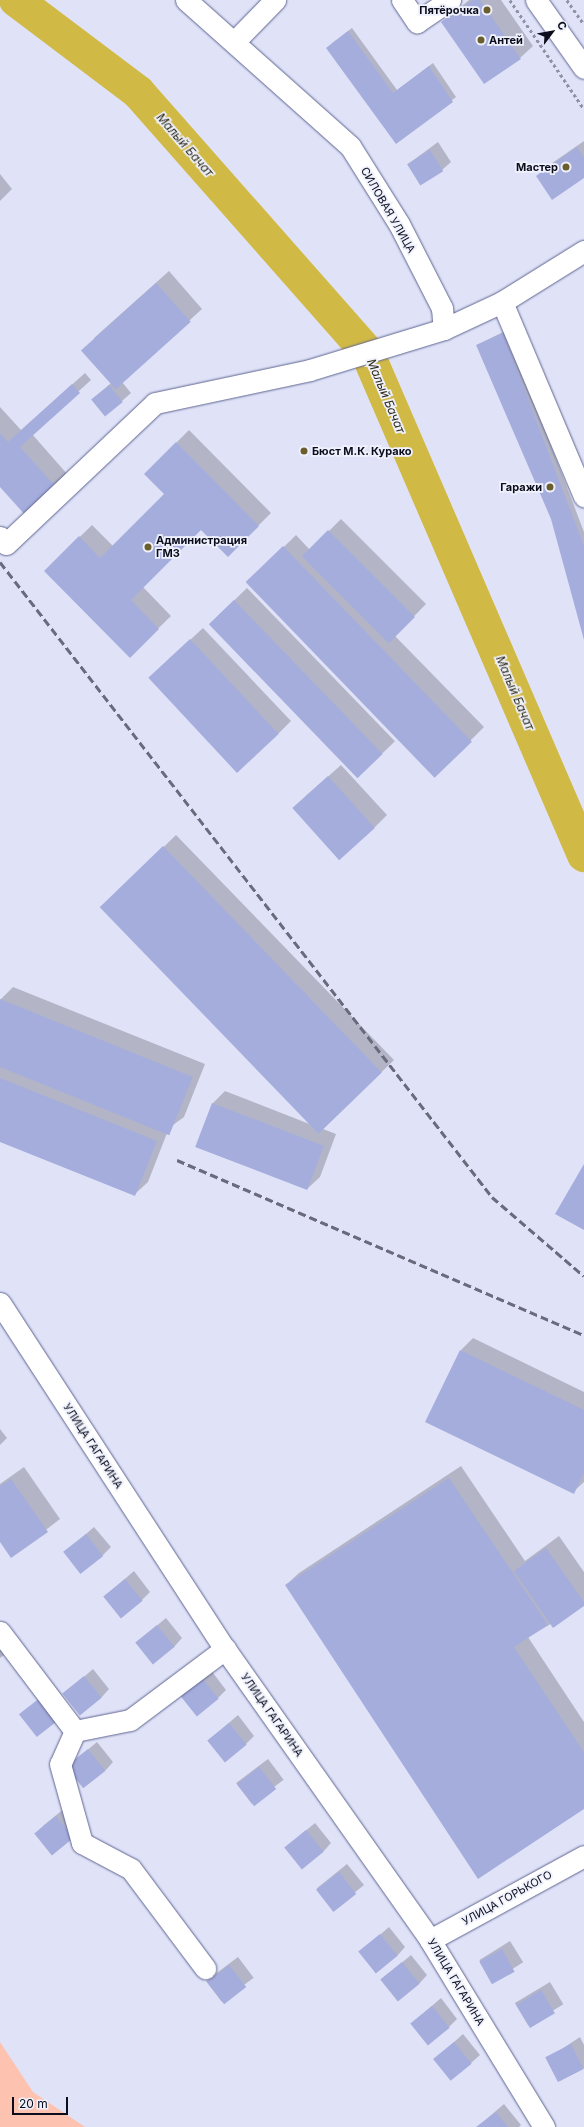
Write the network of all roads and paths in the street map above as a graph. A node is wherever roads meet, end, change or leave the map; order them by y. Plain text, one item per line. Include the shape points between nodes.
1 (186, 0) edge
2 (275, 0) edge
3 (402, 0) edge
4 (450, 0) edge
5 (510, 0) edge
6 (536, 0) edge
7 (567, 0) edge
8 (584, 24) edge
9 (234, 42) junction
10 (583, 64) edge
11 (584, 109) edge
12 (584, 251) edge
13 (502, 302) junction
14 (444, 330) junction
15 (584, 496) edge
16 (2, 544) edge
17 (0, 1304) edge
18 (0, 1632) edge
19 (225, 1649) junction
20 (75, 1731) junction
21 (584, 1856) edge
22 (430, 1940) junction
23 (205, 1968) dead end
24 (544, 2127) edge

1 - 9 street, СИЛОВАЯ УЛИЦА
2 - 9 street
3 - 4 street via 417,22
5 - 11 path
6 - 10 street
7 - 8 path
9 - 14 street, СИЛОВАЯ УЛИЦА via 350,146 403,231 442,308
12 - 13 street
13 - 14 street
13 - 15 street
14 - 16 street via 310,370 155,403
17 - 19 street, УЛИЦА ГАГАРИНА
18 - 20 street
19 - 20 street via 130,1720
19 - 22 street, УЛИЦА ГАГАРИНА
20 - 23 street via 60,1764 82,1844 131,1869
21 - 22 street, УЛИЦА ГОРЬКОГО
22 - 24 street, УЛИЦА ГАГАРИНА

